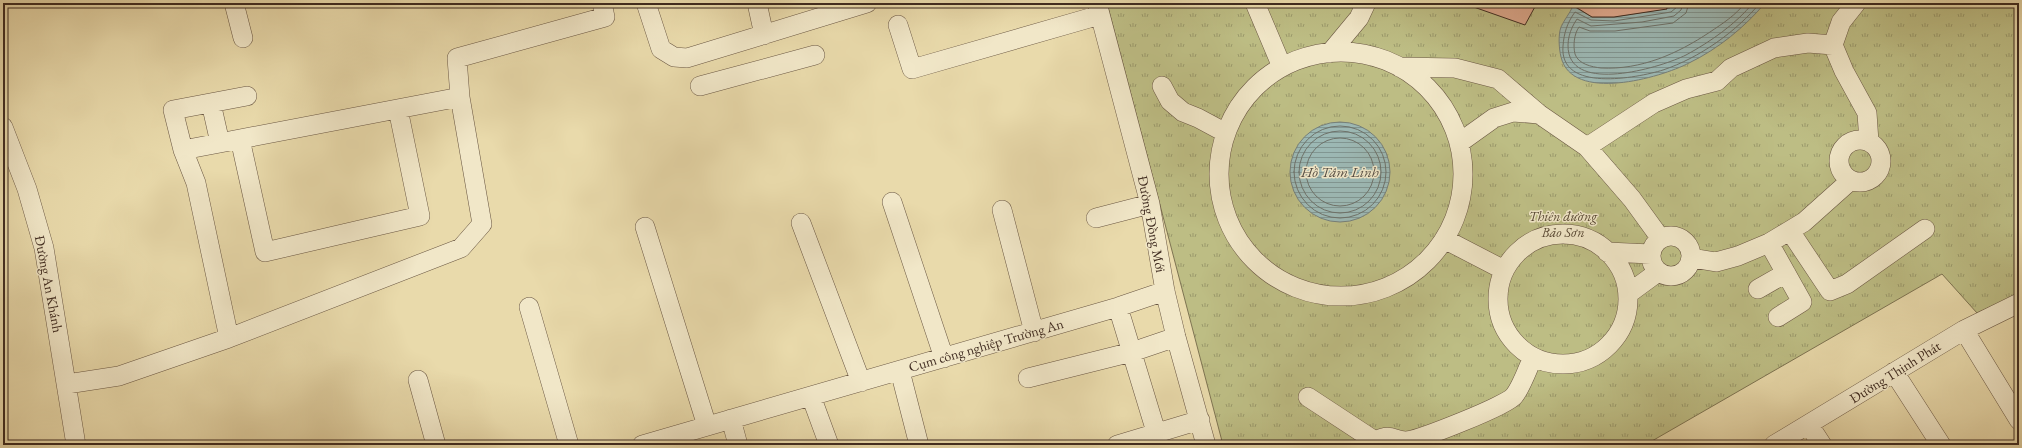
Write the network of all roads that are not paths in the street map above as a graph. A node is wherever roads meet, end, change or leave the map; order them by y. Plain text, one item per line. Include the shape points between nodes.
1 (234, 3) edge
2 (602, 3) edge
3 (646, 3) edge
4 (757, 3) edge
5 (867, 3) edge
6 (1255, 3) edge
7 (1366, 3) edge
8 (1856, 3) edge
9 (1098, 9) edge
10 (898, 25) dead end
11 (764, 35) junction
12 (243, 38) dead end
13 (736, 44) junction
14 (1833, 45) junction
15 (1330, 53) junction
16 (815, 55) dead end
17 (1282, 67) junction
18 (1398, 67) junction
19 (746, 74) junction
20 (700, 86) dead end
21 (1162, 86) dead end
22 (247, 96) dead end
23 (460, 97) junction
24 (211, 103) junction
25 (398, 109) junction
26 (1539, 114) junction
27 (3, 127) edge
28 (1226, 133) junction
29 (240, 139) junction
30 (1869, 142) junction
31 (220, 143) junction
32 (1459, 143) junction
33 (1587, 147) junction
34 (183, 150) junction
35 (1852, 180) junction
36 (892, 202) dead end
37 (1150, 204) junction
38 (1002, 210) dead end
39 (1096, 218) dead end
40 (801, 223) dead end
41 (645, 227) dead end
42 (1925, 229) dead end
43 (1790, 231) junction
44 (1444, 239) junction
45 (1661, 239) junction
46 (1769, 243) junction
47 (1607, 252) junction
48 (1692, 258) junction
49 (1654, 263) junction
50 (1504, 270) junction
51 (1786, 273) junction
52 (1758, 289) dead end
53 (1165, 291) junction
54 (1628, 294) junction
55 (529, 307) dead end
56 (1118, 307) junction
57 (2017, 309) edge
58 (1778, 317) dead end
59 (1964, 330) junction
60 (1034, 332) junction
61 (1176, 337) junction
62 (229, 338) junction
63 (1132, 352) junction
64 (1533, 357) junction
65 (944, 358) junction
66 (900, 370) junction
67 (1894, 372) junction
68 (1028, 378) dead end
69 (418, 380) dead end
70 (861, 382) junction
71 (67, 384) junction
72 (1308, 397) dead end
73 (804, 398) junction
74 (731, 419) junction
75 (1200, 420) junction
76 (2019, 420) edge
77 (1809, 425) junction
78 (707, 426) junction
79 (1158, 440) edge
80 (76, 445) edge
81 (436, 445) edge
82 (569, 445) edge
83 (642, 445) edge
84 (738, 445) edge
85 (829, 445) edge
86 (919, 445) edge
87 (1117, 445) edge
88 (1206, 445) edge
89 (1774, 445) edge
90 (1822, 445) edge
91 (1941, 445) edge

1 - 12 street
2 - 23 street via 605,16 457,58
3 - 13 street via 661,49 674,57 687,58
4 - 11 street
5 - 11 street
6 - 17 street
7 - 15 street via 1359,18
8 - 14 street via 1842,22
9 - 10 street via 912,69
9 - 37 street, Đường Đồng Mới
11 - 13 street
13 - 19 street
14 - 30 street via 1867,113
14 - 33 street via 1808,44 1774,48 1732,68 1717,81 1686,89 1654,103
15 - 17 street via 1301,59
15 - 18 street via 1367,55
16 - 19 street
17 - 28 street via 1258,84 1247,96
18 - 26 street via 1455,68 1498,79
18 - 32 street via 1417,79 1437,98 1449,117
19 - 20 street
21 - 28 street via 1170,101 1183,112
22 - 24 street
23 - 25 street
23 - 62 street via 482,224 471,238 461,248
24 - 31 street
24 - 34 street via 173,110
25 - 29 street
25 - 29 street via 420,216 266,252
26 - 32 street via 1513,112 1494,118
26 - 33 street
27 - 71 street, Đường An Khánh via 27,189 44,248
28 - 44 street via 1218,173 1219,190 1228,222 1245,250 1269,273 1283,282 1325,295 1364,294 1396,283 1410,274 1435,252
29 - 31 street
30 - 35 street via 1875,145 1881,156 1880,170 1865,182
30 - 35 street via 1856,140 1845,146 1841,152 1839,158 1842,171
31 - 34 street
32 - 44 street via 1463,170 1462,192 1456,214
33 - 45 street via 1632,199
34 - 62 street via 196,183
35 - 43 street
36 - 65 street
37 - 39 street
37 - 53 street, Đường Đồng Mới
38 - 60 street
40 - 70 street
41 - 78 street
42 - 43 street via 1847,284 1830,291
43 - 46 street
44 - 50 street
45 - 48 street via 1673,236 1685,241
45 - 49 street via 1652,248
46 - 48 street via 1716,262
46 - 51 street
47 - 49 street
47 - 50 street via 1587,239 1564,234 1551,235 1529,244
47 - 54 street via 1621,271
48 - 49 street via 1687,270 1669,277
49 - 54 street
50 - 64 street via 1498,292 1499,316 1510,338
51 - 52 street
51 - 58 street via 1802,302
53 - 56 street, Cụm công nghiệp Trường An
53 - 61 street, Đường Đồng Mới
54 - 64 street via 1628,306 1621,329 1606,348 1596,355 1574,363 1562,364
55 - 82 street
56 - 60 street, Cụm công nghiệp Trường An
56 - 63 street
57 - 59 street, Đường Thịnh Phát
59 - 67 street, Đường Thịnh Phát
59 - 76 street
60 - 65 street, Cụm công nghiệp Trường An
61 - 63 street
61 - 75 street, Đường Đồng Mới
62 - 71 street via 119,376
63 - 68 street
63 - 79 street
64 - 72 street via 1514,396 1491,409 1406,441 1390,436 1375,441
65 - 66 street, Cụm công nghiệp Trường An
66 - 70 street, Cụm công nghiệp Trường An
66 - 86 street
67 - 77 street, Đường Thịnh Phát
67 - 91 street
69 - 81 street
70 - 73 street, Cụm công nghiệp Trường An
71 - 80 street, Đường An Khánh
73 - 74 street, Cụm công nghiệp Trường An
73 - 85 street
74 - 78 street, Cụm công nghiệp Trường An
74 - 84 street
75 - 79 street
75 - 88 street, Đường Đồng Mới
77 - 89 street, Đường Thịnh Phát
77 - 90 street
78 - 83 street, Cụm công nghiệp Trường An
79 - 87 street

